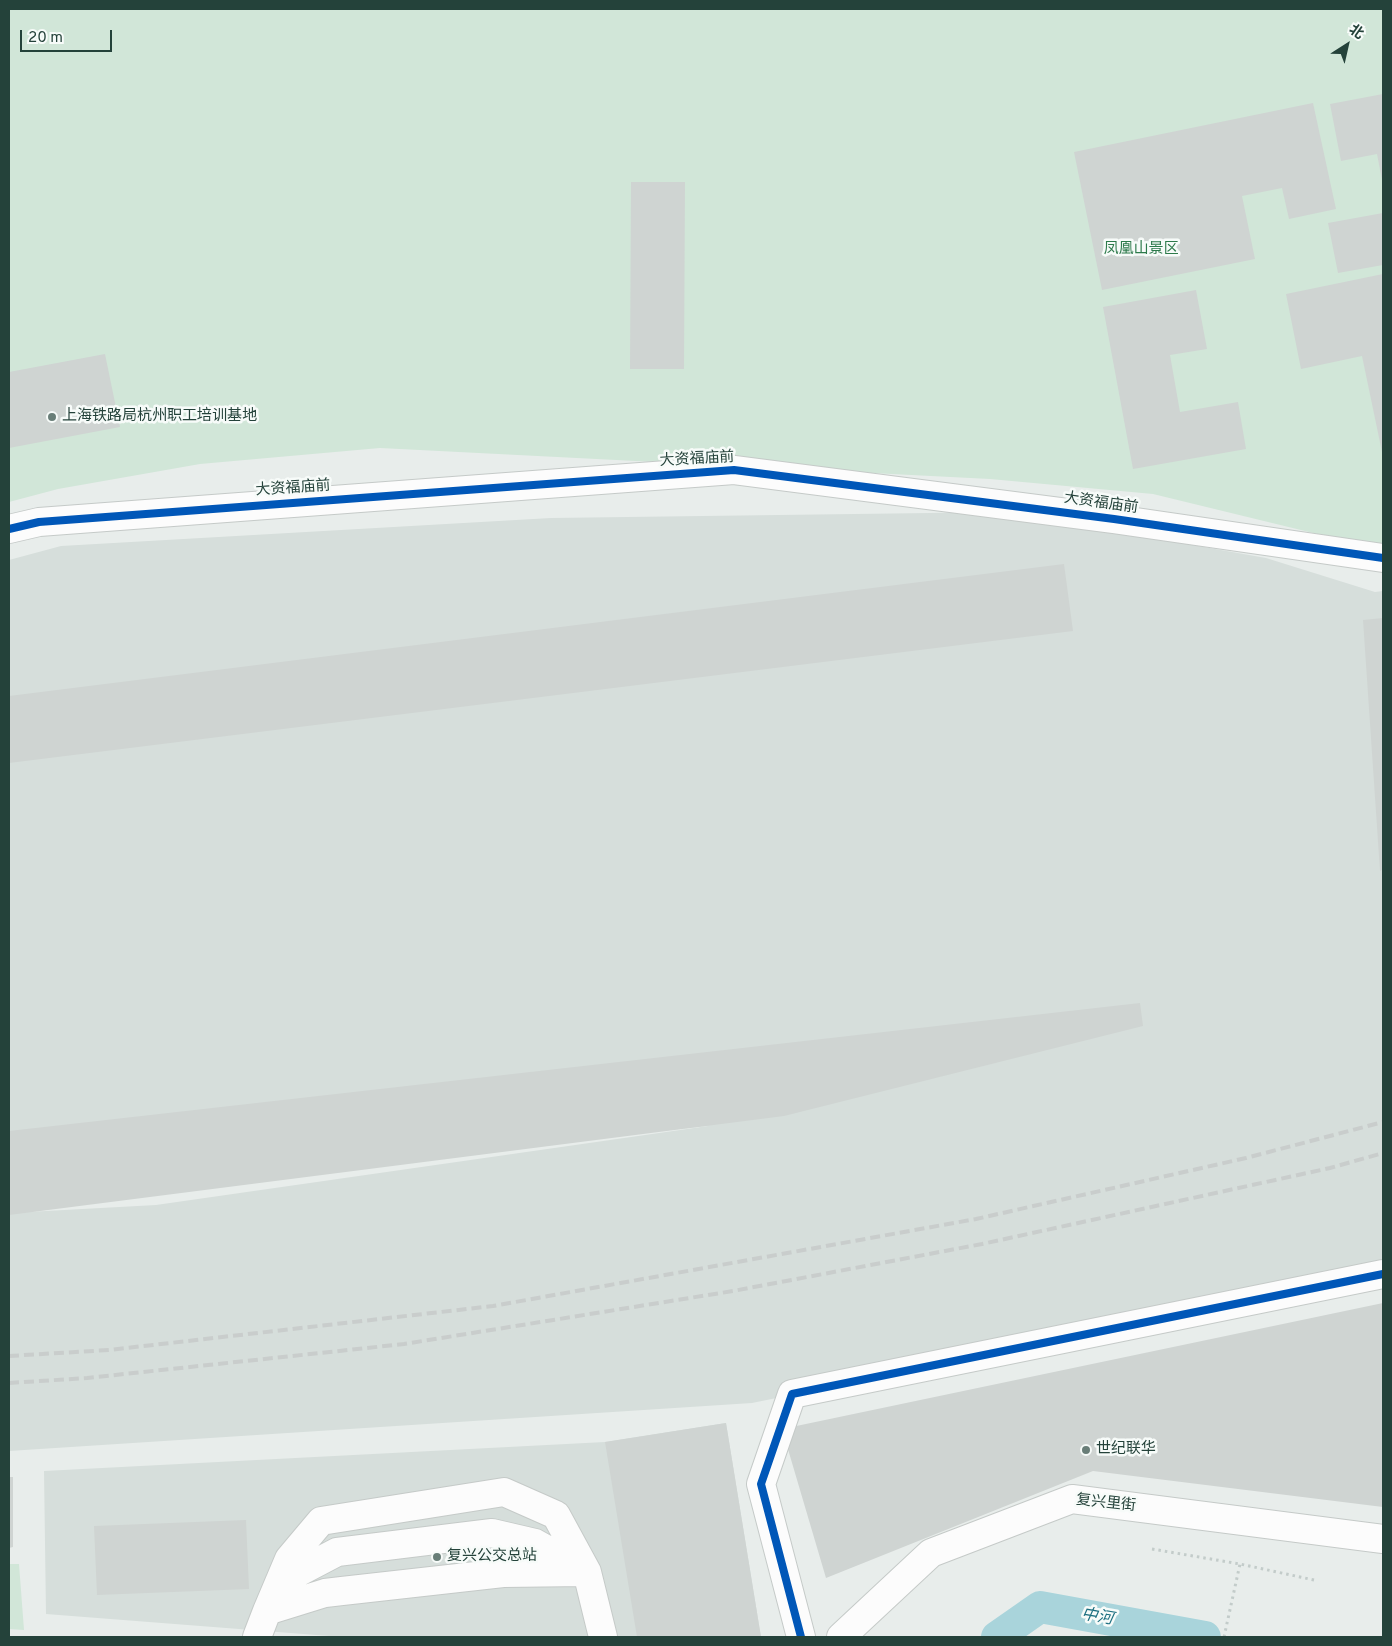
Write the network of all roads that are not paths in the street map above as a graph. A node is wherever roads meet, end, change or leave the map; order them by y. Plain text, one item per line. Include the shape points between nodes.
1 (9, 529) edge
2 (1383, 558) edge
3 (1383, 1274) edge
4 (1383, 1539) edge
5 (587, 1572) junction
6 (267, 1611) junction
7 (257, 1637) edge
8 (603, 1637) edge
9 (801, 1637) edge
10 (841, 1637) edge

1 - 2 street, 大资福庙前 via 38,522 734,470 1114,519
3 - 9 street via 792,1394 761,1484
4 - 10 street, 复兴里街 via 1072,1499 931,1553
5 - 6 street via 503,1573 325,1593
5 - 6 street via 535,1543 492,1533 337,1552 297,1573
5 - 6 street via 556,1515 504,1492 321,1521 289,1559
5 - 8 street
6 - 7 street

